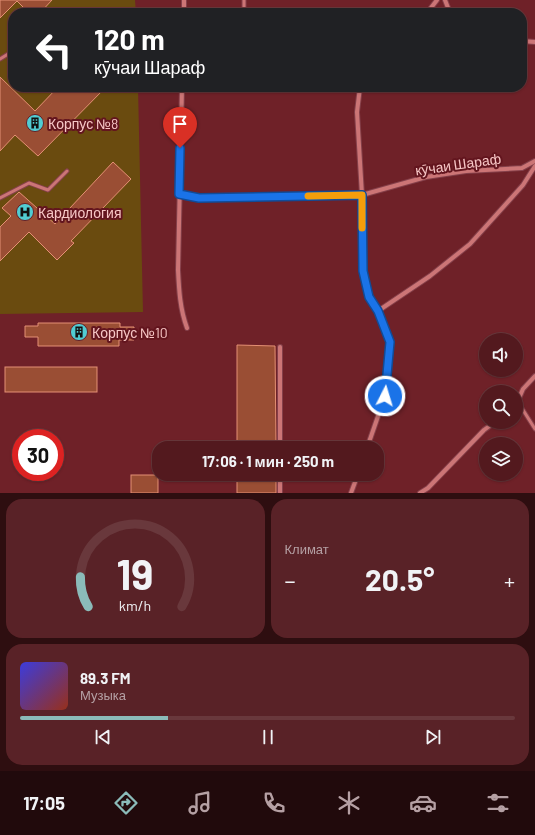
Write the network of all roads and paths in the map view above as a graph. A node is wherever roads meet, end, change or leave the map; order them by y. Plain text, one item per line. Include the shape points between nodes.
1 (437, 0) edge
2 (431, 8) edge
3 (182, 92) edge
4 (359, 92) edge
5 (535, 161) edge
6 (535, 166) edge
7 (67, 171) dead end
8 (179, 194) junction
9 (362, 195) junction
10 (0, 198) edge
11 (378, 311) junction
12 (187, 328) dead end
13 (280, 347) dead end
14 (535, 376) edge
15 (523, 389) edge
16 (523, 412) edge
17 (485, 429) edge
18 (535, 429) edge
19 (280, 441) edge
20 (369, 441) edge
21 (280, 481) edge
22 (355, 481) edge
23 (280, 493) edge
24 (351, 493) edge
25 (420, 493) edge

1 - 2 street
3 - 8 street
4 - 9 street via 357,112
5 - 9 street, кӯчаи Шараф via 522,168 466,171 426,177
6 - 11 street via 523,185 470,244 430,276
7 - 10 lane via 48,190 29,183
8 - 9 street, кӯчаи Шараф via 199,198
8 - 12 street via 179,296
9 - 11 street via 363,271 369,297
11 - 20 street via 390,342 385,396
13 - 19 street
14 - 15 street
16 - 18 lane
17 - 25 street via 428,488
21 - 23 street
22 - 24 street

